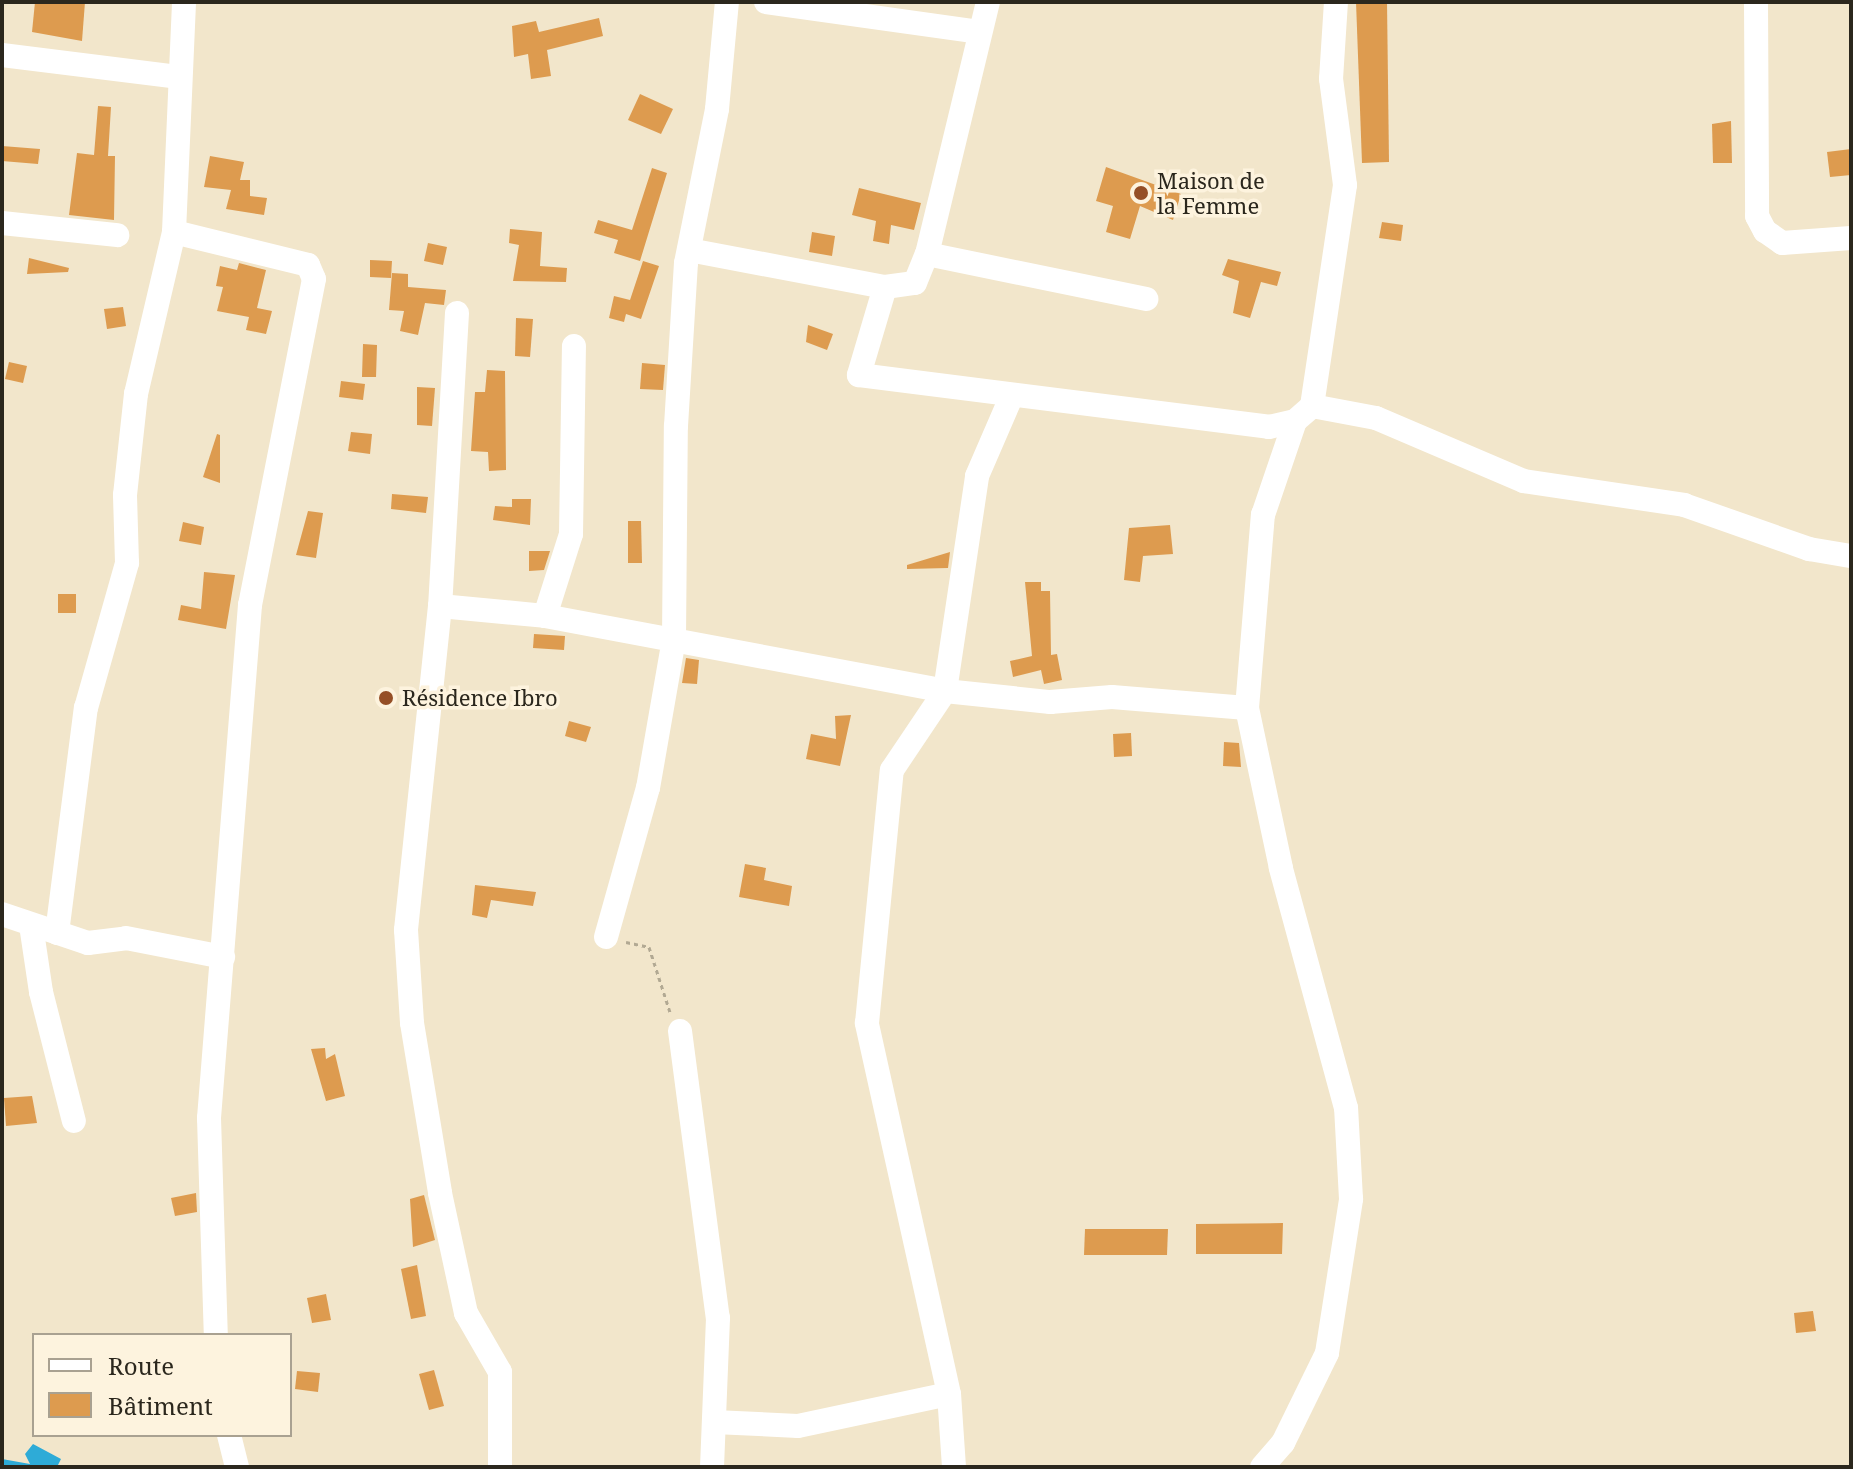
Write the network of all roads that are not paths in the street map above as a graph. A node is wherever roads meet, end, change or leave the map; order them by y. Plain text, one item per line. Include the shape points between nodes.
1 (184, 2) edge
2 (727, 2) edge
3 (766, 2) edge
4 (988, 2) edge
5 (1336, 2) edge
6 (1756, 2) edge
7 (979, 32) junction
8 (2, 55) edge
9 (178, 77) junction
10 (2, 223) edge
11 (174, 232) junction
12 (117, 235) dead end
13 (1851, 238) edge
14 (689, 250) junction
15 (927, 254) junction
16 (885, 287) junction
17 (1146, 299) dead end
18 (457, 313) dead end
19 (574, 346) dead end
20 (1012, 395) junction
21 (1303, 414) junction
22 (1851, 556) edge
23 (440, 606) junction
24 (545, 616) junction
25 (674, 639) junction
26 (945, 691) junction
27 (1247, 708) junction
28 (2, 914) edge
29 (31, 925) junction
30 (57, 933) junction
31 (606, 937) road end
32 (223, 957) junction
33 (680, 1031) road end
34 (74, 1121) dead end
35 (216, 1333) edge
36 (949, 1394) junction
37 (714, 1422) junction
38 (230, 1437) edge
39 (237, 1467) edge
40 (500, 1467) edge
41 (712, 1467) edge
42 (954, 1467) edge
43 (1262, 1467) edge

1 - 9 street
2 - 14 street via 717,109
3 - 7 street
4 - 7 street
5 - 21 street via 1331,79 1345,185
6 - 13 street via 1757,216 1765,231 1782,243
7 - 15 street
8 - 9 street
9 - 11 street
10 - 12 street
11 - 30 street via 136,394 125,495 127,563 86,708
11 - 32 street via 308,265 314,279 250,605
14 - 16 street
14 - 25 street via 676,426
15 - 16 street via 915,283
15 - 17 street
16 - 20 street via 859,375
18 - 23 street
19 - 24 street via 571,534
20 - 21 street via 1269,427
20 - 26 street via 977,476
21 - 22 street via 1376,418 1524,481 1684,505 1809,549
21 - 27 street via 1263,515
23 - 24 street
23 - 40 street via 406,930 412,1023 466,1313 500,1372
24 - 25 street
25 - 26 street
25 - 31 street via 648,788
26 - 27 street via 1050,702 1112,697
26 - 36 street via 892,770 867,1023
27 - 43 street via 1281,868 1346,1108 1351,1199 1327,1353 1283,1443
28 - 29 street
29 - 30 street
29 - 34 street via 41,992
30 - 32 street via 88,943 126,938
32 - 35 street via 209,1118
33 - 37 street via 718,1318
36 - 37 street via 798,1426
36 - 42 street
37 - 41 street
38 - 39 street

